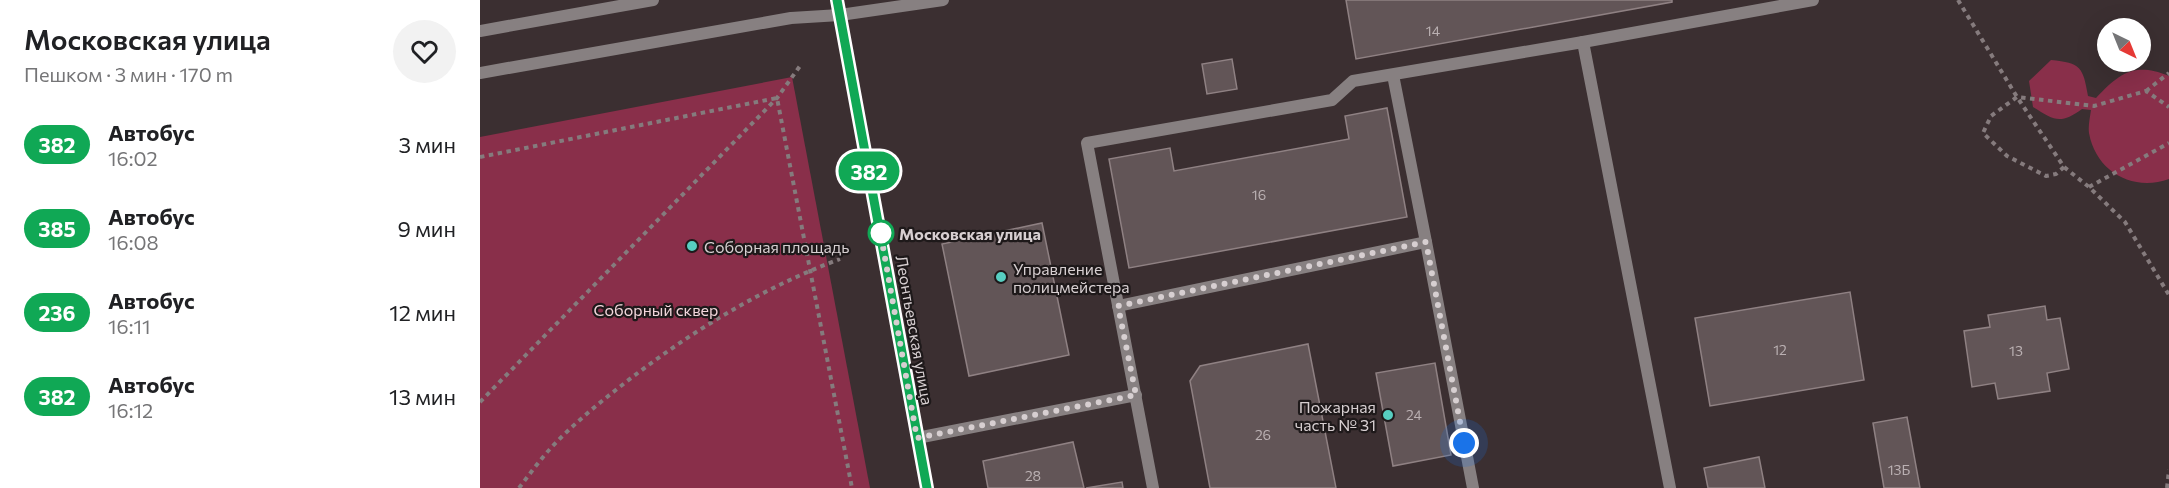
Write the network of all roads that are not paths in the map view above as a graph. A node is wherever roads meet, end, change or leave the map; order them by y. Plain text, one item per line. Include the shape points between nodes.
1 (653, 0) edge
2 (837, 0) edge
3 (943, 0) edge
4 (1735, 0) edge
5 (1813, 0) edge
6 (1737, 13) junction
7 (840, 15) junction
8 (480, 31) edge
9 (1583, 42) junction
10 (480, 73) edge
11 (1393, 75) junction
12 (1426, 242) junction
13 (1118, 306) junction
14 (1136, 395) junction
15 (917, 438) junction
16 (927, 488) edge
17 (1153, 488) edge
18 (1473, 488) edge
19 (1670, 488) edge

1 - 8 street
2 - 7 street, Леонтьевская улица
3 - 7 street
4 - 6 street
5 - 6 street
6 - 9 street
7 - 10 street via 791,18
7 - 15 street, Леонтьевская улица
9 - 11 street
9 - 19 street
11 - 12 street
11 - 13 street via 1353,81 1332,100 1087,144
12 - 13 street
12 - 18 street
13 - 14 street
14 - 15 street
14 - 17 street
15 - 16 street, Леонтьевская улица

